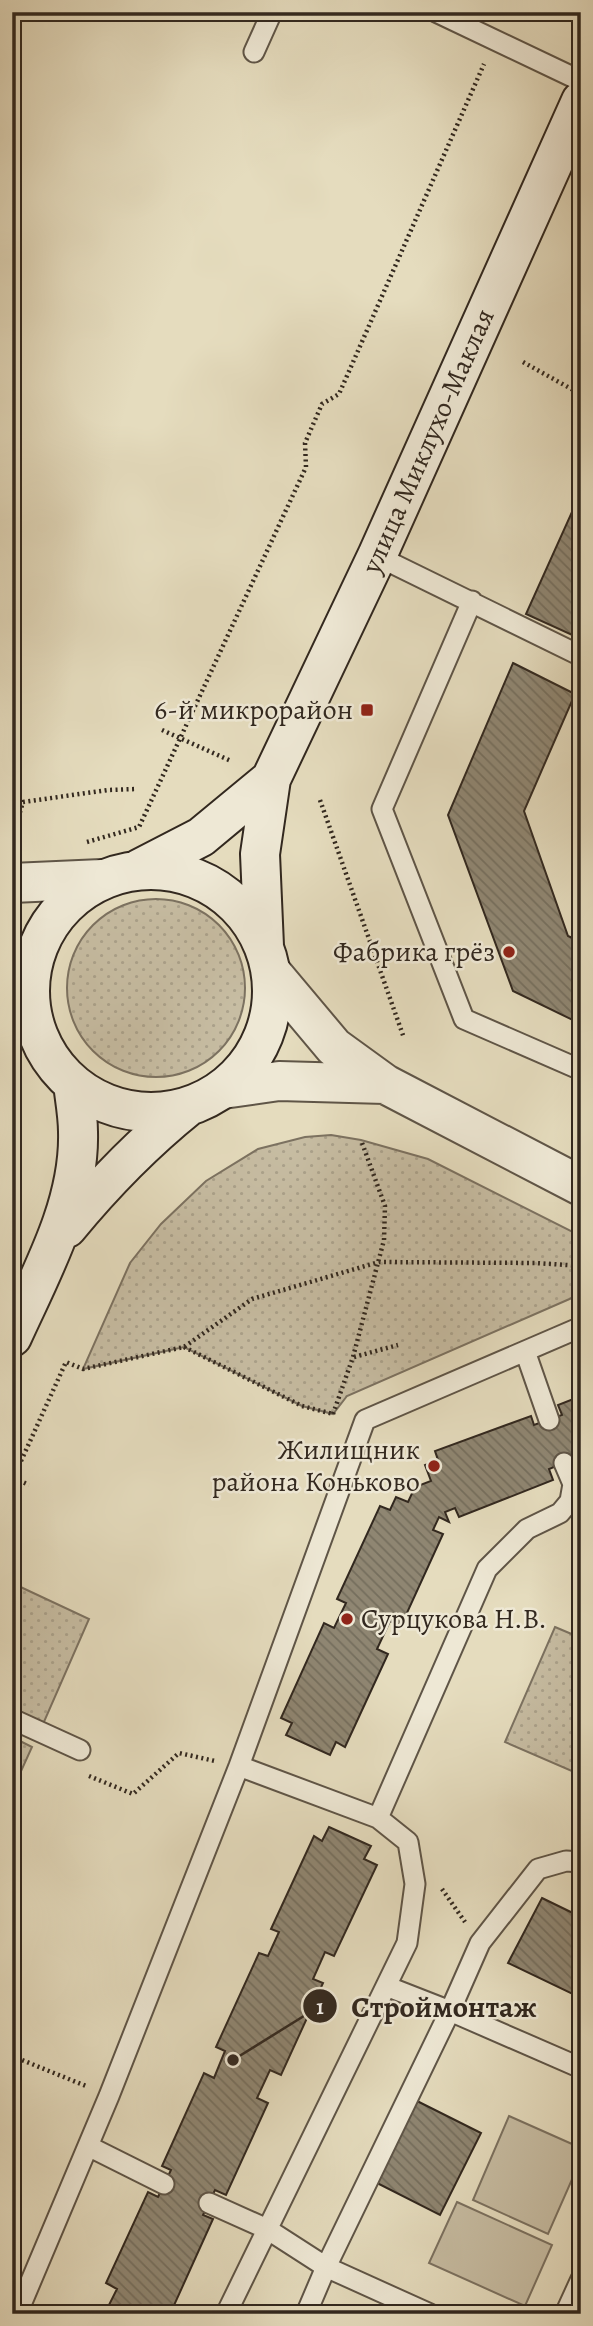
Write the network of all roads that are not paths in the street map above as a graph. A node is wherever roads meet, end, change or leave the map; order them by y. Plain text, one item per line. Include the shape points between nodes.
1 (272, 12) edge
2 (436, 12) edge
3 (254, 52) dead end
4 (581, 81) edge
5 (581, 101) edge
6 (377, 556) junction
7 (472, 601) junction
8 (581, 656) edge
9 (271, 779) junction
10 (120, 875) junction
11 (12, 883) edge
12 (268, 959) junction
13 (12, 983) edge
14 (34, 1024) junction
15 (581, 1070) edge
16 (73, 1084) junction
17 (385, 1084) junction
18 (223, 1089) junction
19 (189, 1106) junction
20 (581, 1186) edge
21 (55, 1244) junction
22 (581, 1327) edge
23 (12, 1337) edge
24 (525, 1351) junction
25 (549, 1420) dead end
26 (564, 1463) dead end
27 (12, 1719) edge
28 (80, 1751) dead end
29 (239, 1766) junction
30 (378, 1818) junction
31 (581, 1862) edge
32 (386, 1986) junction
33 (450, 2011) junction
34 (581, 2068) edge
35 (88, 2146) junction
36 (164, 2184) dead end
37 (209, 2203) dead end
38 (267, 2229) junction
39 (326, 2267) junction
40 (581, 2280) edge
41 (17, 2314) edge
42 (226, 2314) edge
43 (306, 2314) edge
44 (430, 2314) edge
45 (565, 2314) edge

1 - 3 lane
2 - 4 lane
5 - 6 main road, улица Миклухо-Маклая
6 - 7 lane
6 - 9 main road, улица Миклухо-Маклая
7 - 8 lane
7 - 15 lane via 382,810 464,1019
9 - 10 main road, улица Миклухо-Маклая via 201,837
9 - 12 main road, улица Миклухо-Маклая via 260,855
10 - 11 main road
10 - 12 main road via 176,872 214,886 244,912
10 - 14 main road via 73,898 50,924 35,955 30,990
12 - 17 main road via 334,1047
12 - 18 main road via 272,1005 264,1037 247,1066
13 - 14 main road
14 - 16 main road via 56,1067
16 - 19 main road via 99,1101 128,1110 159,1112
16 - 21 main road via 78,1134 74,1180
17 - 18 main road via 279,1081
17 - 20 main road
18 - 19 main road
19 - 21 main road via 149,1138
21 - 23 main road
22 - 24 lane
24 - 25 lane
24 - 29 lane via 365,1419
26 - 30 lane via 573,1484 570,1501 560,1513 527,1529 487,1569
27 - 28 lane
29 - 30 lane
29 - 35 lane
30 - 32 lane via 408,1842 415,1884 407,1943
31 - 33 lane via 566,1861 538,1870 480,1943
32 - 33 lane
32 - 38 lane
33 - 34 lane
33 - 39 lane
35 - 36 lane
35 - 41 lane
37 - 38 lane
38 - 39 lane
38 - 42 lane
39 - 43 lane
39 - 44 lane
40 - 45 lane

